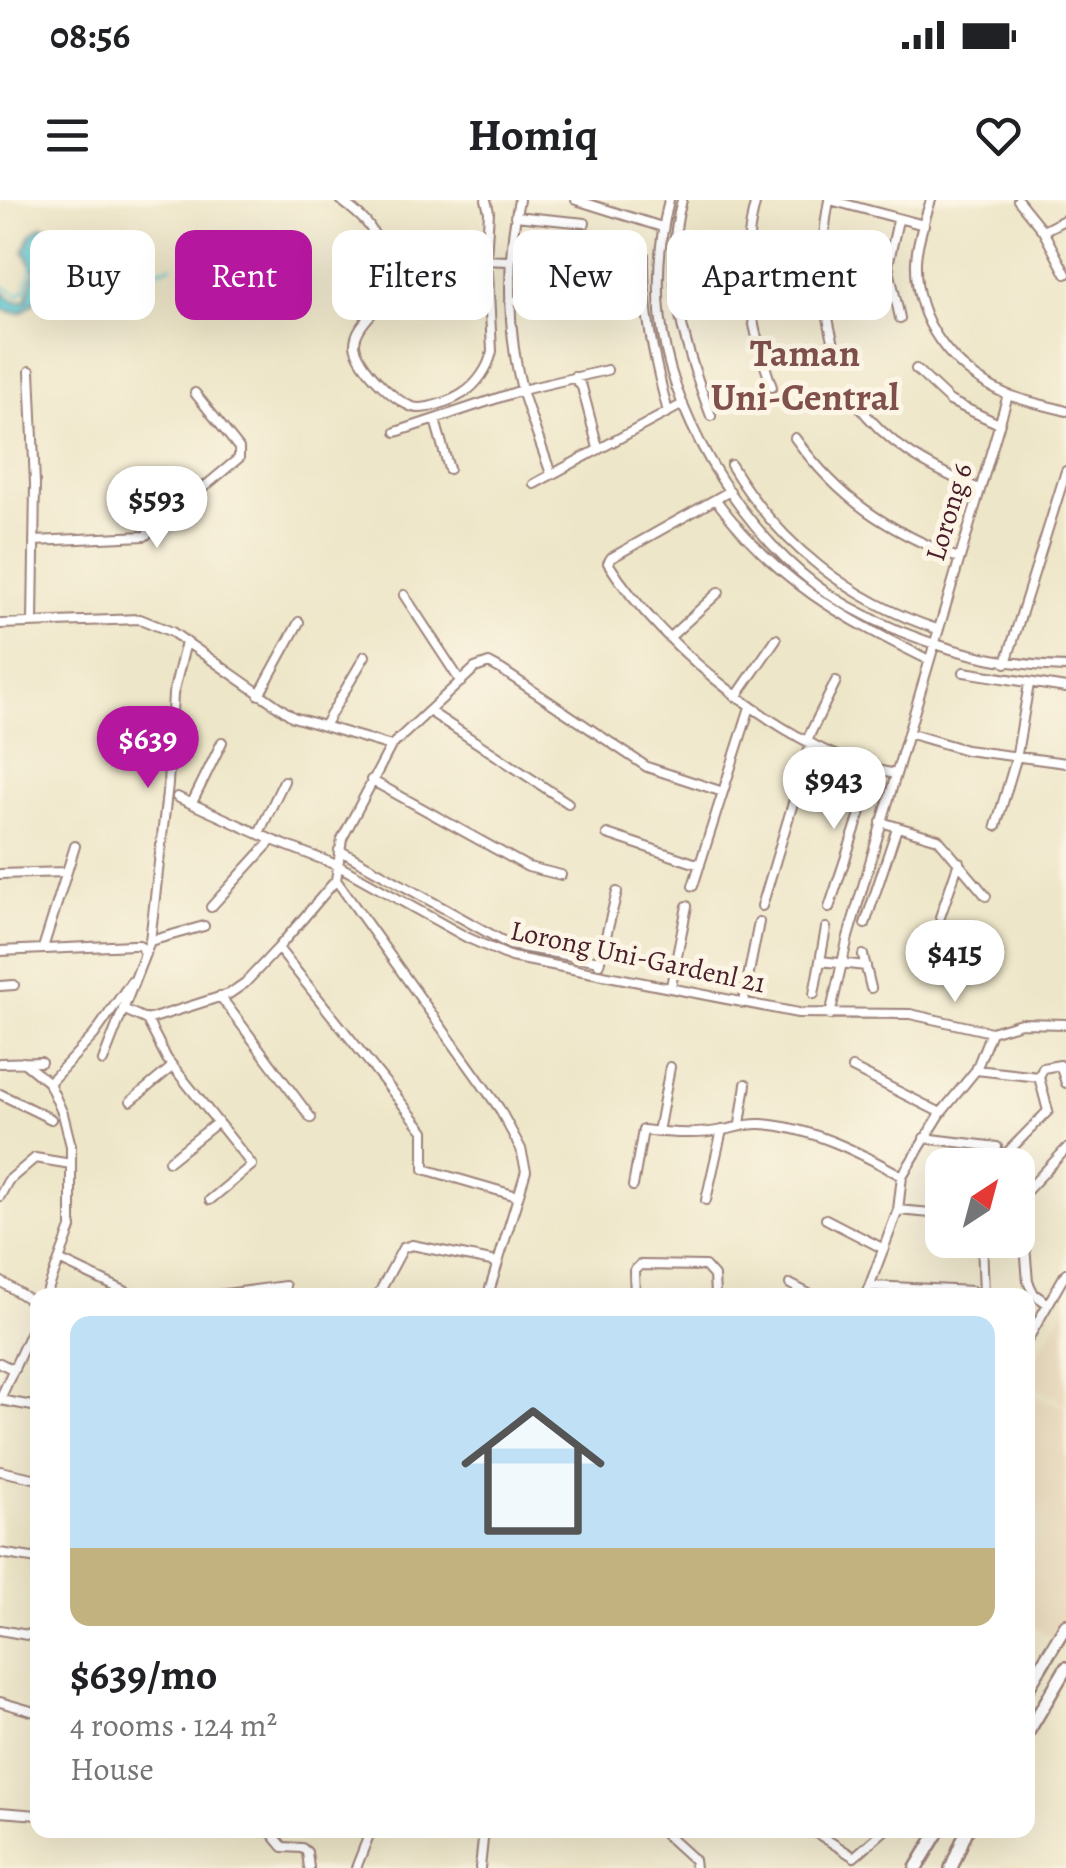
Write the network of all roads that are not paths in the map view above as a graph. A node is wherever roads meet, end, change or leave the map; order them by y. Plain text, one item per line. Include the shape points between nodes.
1 (341, 200) edge
2 (486, 200) edge
3 (519, 200) edge
4 (576, 200) edge
5 (668, 200) edge
6 (682, 200) edge
7 (756, 200) edge
8 (830, 200) edge
9 (931, 200) edge
10 (1018, 200) edge
11 (515, 216) junction
12 (1066, 219) edge
13 (898, 220) junction
14 (585, 223) dead end
15 (924, 226) junction
16 (662, 227) junction
17 (372, 230) edge
18 (487, 230) edge
19 (1043, 230) junction
20 (493, 263) edge
21 (510, 266) junction
22 (493, 271) edge
23 (1066, 274) edge
24 (510, 301) junction
25 (513, 301) edge
26 (647, 316) edge
27 (900, 318) dead end
28 (367, 320) edge
29 (489, 320) edge
30 (836, 348) dead end
31 (916, 368) dead end
32 (607, 370) dead end
33 (30, 371) dead end
34 (574, 377) junction
35 (772, 387) dead end
36 (522, 390) junction
37 (196, 393) dead end
38 (1008, 395) junction
39 (855, 402) dead end
40 (683, 404) junction
41 (1066, 411) edge
42 (668, 412) junction
43 (711, 416) dead end
44 (435, 420) junction
45 (999, 424) junction
46 (396, 432) dead end
47 (795, 438) dead end
48 (598, 448) junction
49 (731, 465) dead end
50 (449, 469) dead end
51 (1066, 471) edge
52 (551, 474) junction
53 (534, 484) dead end
54 (979, 490) junction
55 (730, 491) junction
56 (716, 500) junction
57 (34, 541) junction
58 (958, 558) junction
59 (719, 592) dead end
60 (404, 595) dead end
61 (34, 622) junction
62 (299, 622) dead end
63 (0, 624) edge
64 (937, 629) junction
65 (670, 637) junction
66 (776, 639) dead end
67 (186, 642) junction
68 (933, 643) junction
69 (365, 656) dead end
70 (929, 660) junction
71 (1006, 663) junction
72 (1066, 667) edge
73 (964, 672) dead end
74 (836, 681) dead end
75 (461, 682) junction
76 (1029, 684) junction
77 (1066, 688) edge
78 (259, 695) junction
79 (736, 697) junction
80 (750, 707) junction
81 (429, 711) junction
82 (324, 726) junction
83 (908, 734) junction
84 (222, 742) dead end
85 (808, 742) junction
86 (390, 746) junction
87 (1016, 759) junction
88 (1066, 763) edge
89 (875, 769) junction
90 (896, 774) junction
91 (371, 780) junction
92 (284, 782) dead end
93 (723, 792) junction
94 (177, 796) dead end
95 (192, 803) junction
96 (568, 803) dead end
97 (881, 822) junction
98 (996, 826) dead end
99 (897, 828) junction
100 (259, 833) junction
101 (608, 834) dead end
102 (272, 840) junction
103 (75, 846) dead end
104 (339, 850) junction
105 (959, 862) junction
106 (337, 864) junction
107 (700, 864) junction
108 (66, 872) junction
109 (0, 874) edge
110 (560, 875) dead end
111 (336, 880) junction
112 (693, 886) dead end
113 (617, 892) dead end
114 (986, 896) dead end
115 (211, 906) dead end
116 (687, 906) dead end
117 (762, 906) dead end
118 (829, 908) dead end
119 (940, 917) dead end
120 (760, 922) dead end
121 (864, 924) dead end
122 (204, 926) dead end
123 (472, 926) junction
124 (826, 928) dead end
125 (466, 937) junction
126 (150, 942) junction
127 (43, 948) junction
128 (278, 948) junction
129 (0, 951) edge
130 (145, 952) junction
131 (863, 956) dead end
132 (600, 960) junction
133 (820, 961) junction
134 (841, 966) junction
135 (866, 966) junction
136 (598, 973) junction
137 (135, 977) junction
138 (14, 985) dead end
139 (0, 986) edge
140 (671, 986) junction
141 (871, 988) dead end
142 (814, 994) dead end
143 (220, 996) junction
144 (743, 1003) junction
145 (123, 1009) junction
146 (830, 1015) junction
147 (147, 1020) junction
148 (1066, 1024) edge
149 (991, 1032) junction
150 (103, 1061) dead end
151 (23, 1062) junction
152 (41, 1062) dead end
153 (0, 1063) edge
154 (174, 1066) junction
155 (670, 1067) dead end
156 (852, 1068) dead end
157 (976, 1070) junction
158 (1039, 1077) junction
159 (1066, 1083) edge
160 (49, 1084) junction
161 (746, 1084) dead end
162 (0, 1094) edge
163 (132, 1101) dead end
164 (941, 1113) junction
165 (51, 1118) dead end
166 (311, 1118) dead end
167 (218, 1122) junction
168 (740, 1124) junction
169 (722, 1130) junction
170 (658, 1132) junction
171 (924, 1138) junction
172 (997, 1146) dead end
173 (1012, 1148) edge
174 (1066, 1149) edge
175 (169, 1161) dead end
176 (71, 1164) junction
177 (902, 1176) junction
178 (1035, 1180) edge
179 (632, 1186) dead end
180 (0, 1196) edge
181 (517, 1196) junction
182 (210, 1200) dead end
183 (706, 1200) dead end
184 (898, 1210) junction
185 (925, 1212) edge
186 (826, 1219) dead end
187 (884, 1249) junction
188 (983, 1258) edge
189 (1026, 1258) edge
190 (59, 1260) junction
191 (496, 1262) junction
192 (1066, 1273) edge
193 (0, 1281) edge
194 (790, 1284) dead end
195 (285, 1286) dead end
196 (49, 1288) edge
197 (118, 1288) edge
198 (270, 1288) edge
199 (382, 1288) edge
200 (490, 1288) edge
201 (635, 1288) edge
202 (715, 1288) edge
203 (798, 1288) edge
204 (870, 1288) edge
205 (984, 1288) edge
206 (1029, 1288) edge
207 (1035, 1296) edge
208 (30, 1301) edge
209 (1048, 1304) junction
210 (1035, 1327) edge
211 (30, 1338) edge
212 (0, 1363) edge
213 (14, 1370) junction
214 (0, 1399) edge
215 (30, 1406) edge
216 (0, 1471) edge
217 (30, 1477) edge
218 (0, 1553) edge
219 (30, 1559) edge
220 (1066, 1626) edge
221 (0, 1630) edge
222 (30, 1636) edge
223 (1066, 1668) edge
224 (1035, 1677) edge
225 (0, 1702) edge
226 (30, 1711) edge
227 (1035, 1720) edge
228 (0, 1812) edge
229 (30, 1814) edge
230 (276, 1838) edge
231 (368, 1838) edge
232 (483, 1838) edge
233 (670, 1838) edge
234 (824, 1838) edge
235 (878, 1838) edge
236 (935, 1838) edge
237 (964, 1838) edge
238 (309, 1868) edge
239 (356, 1868) edge
240 (480, 1868) edge
241 (695, 1868) edge
242 (916, 1868) edge
243 (951, 1868) edge

1 - 17 street
2 - 18 street
3 - 11 street
4 - 16 street
5 - 16 street
6 - 43 street via 678,309
7 - 35 street via 747,232 746,288
8 - 13 street
8 - 30 street via 822,287
9 - 15 street
10 - 19 street
11 - 14 street
11 - 21 street
12 - 19 street
13 - 15 street
13 - 27 street via 888,266
15 - 38 street via 916,258 918,298 939,344 971,376
16 - 40 street via 659,302
19 - 23 street
20 - 21 street
21 - 22 street
21 - 24 street
24 - 25 street
24 - 36 street
26 - 42 street
28 - 29 street via 355,343 360,359 385,388 417,408 462,394 478,380 490,361
31 - 45 street via 950,401
32 - 34 street
33 - 57 street
34 - 36 street
34 - 48 street
36 - 44 street
36 - 52 street
37 - 57 street via 239,458 144,536
38 - 41 street
38 - 45 street, Lorong 6
39 - 54 street via 900,448
40 - 42 street
40 - 55 street
42 - 48 street
44 - 46 street
44 - 50 street
45 - 54 street, Lorong 6
47 - 58 street via 866,510 905,537
48 - 52 street
49 - 64 street via 772,523 812,561 871,600
51 - 71 street
52 - 53 street
54 - 58 street, Lorong 6
55 - 56 street
55 - 68 street via 758,530 846,605
56 - 65 street via 608,563
56 - 70 street via 794,582 845,618
57 - 61 street
58 - 64 street, Lorong 6
59 - 65 street
60 - 75 street
61 - 63 street
61 - 67 street via 140,619
62 - 78 street
64 - 68 street, Lorong 6
65 - 79 street
66 - 79 street
67 - 78 street
67 - 126 street via 173,694
68 - 70 street, Lorong 6
68 - 71 street
69 - 82 street
70 - 83 street, Lorong 6
71 - 72 street
73 - 76 street
74 - 85 street
75 - 81 street
75 - 93 street via 489,663 647,767
76 - 77 street
76 - 87 street
78 - 82 street
79 - 80 street
80 - 85 street
80 - 93 street
81 - 86 street
81 - 96 street
82 - 86 street
83 - 87 street
83 - 90 street, Lorong 6
84 - 95 street
85 - 89 street
85 - 117 street
86 - 91 street
87 - 88 street
87 - 98 street
89 - 90 street
89 - 118 street
90 - 97 street, Lorong 6
91 - 104 street
91 - 110 street via 528,868
92 - 100 street
93 - 107 street
94 - 95 street, Lorong Uni-Gardenl 21
95 - 100 street, Lorong Uni-Gardenl 21
97 - 99 street
97 - 134 street, Lorong 6
99 - 105 street via 938,839
99 - 121 street
100 - 102 street, Lorong Uni-Gardenl 21
101 - 107 street
102 - 106 street, Lorong Uni-Gardenl 21
102 - 115 street
103 - 108 street
104 - 106 street
104 - 123 street
105 - 114 street
105 - 119 street
106 - 111 street
106 - 125 street, Lorong Uni-Gardenl 21
107 - 112 street
108 - 109 street
108 - 127 street
111 - 128 street
111 - 181 street via 499,1108 524,1161
113 - 132 street
116 - 140 street
120 - 144 street
122 - 126 street
123 - 125 street
123 - 132 street via 524,948
124 - 133 street
125 - 136 street, Lorong Uni-Gardenl 21 via 511,957
126 - 130 street
127 - 129 street
127 - 130 street via 133,944
128 - 143 street via 245,984
128 - 181 street via 424,1131 424,1169
130 - 137 street
131 - 135 street
132 - 136 street
133 - 134 street
133 - 142 street
134 - 135 street
134 - 146 street, Lorong 6
135 - 141 street
136 - 140 street, Lorong Uni-Gardenl 21
137 - 145 street
137 - 160 street
138 - 139 street
140 - 144 street, Lorong Uni-Gardenl 21
143 - 147 street
143 - 166 street
144 - 146 street, Lorong Uni-Gardenl 21
145 - 147 street
145 - 150 street
146 - 149 street, Lorong Uni-Gardenl 21 via 910,1014
147 - 154 street
148 - 149 street via 1021,1023
149 - 157 street
151 - 152 street
151 - 153 street
151 - 160 street
154 - 163 street
154 - 167 street
155 - 170 street
156 - 164 street
157 - 158 street
157 - 164 street
158 - 159 street via 1043,1068 1060,1065
158 - 173 street via 1048,1111
160 - 176 street via 63,1114
161 - 168 street
162 - 165 street
164 - 171 street
167 - 175 street
167 - 182 street via 252,1165
168 - 169 street
168 - 177 street via 802,1132
169 - 170 street
169 - 183 street
170 - 179 street via 644,1130
171 - 172 street
171 - 177 street
174 - 178 street
176 - 180 street via 35,1158
176 - 190 street via 71,1228
177 - 184 street
181 - 191 street
184 - 185 street
184 - 187 street
186 - 187 street
187 - 204 street
188 - 205 street
189 - 206 street
190 - 196 street
190 - 197 street
191 - 199 street via 412,1245
191 - 200 street
192 - 209 street
193 - 208 street
194 - 203 street
195 - 198 street
201 - 202 street via 640,1266 706,1266
207 - 209 street
209 - 210 street
211 - 213 street
212 - 213 street
213 - 214 street
214 - 215 street
216 - 217 street
218 - 219 street
220 - 224 highway
221 - 222 street
223 - 227 highway
225 - 226 street
228 - 229 street
230 - 238 street via 283,1847 307,1852
231 - 239 street
232 - 240 street
233 - 241 street
234 - 235 street via 854,1857
236 - 242 highway
237 - 243 highway

